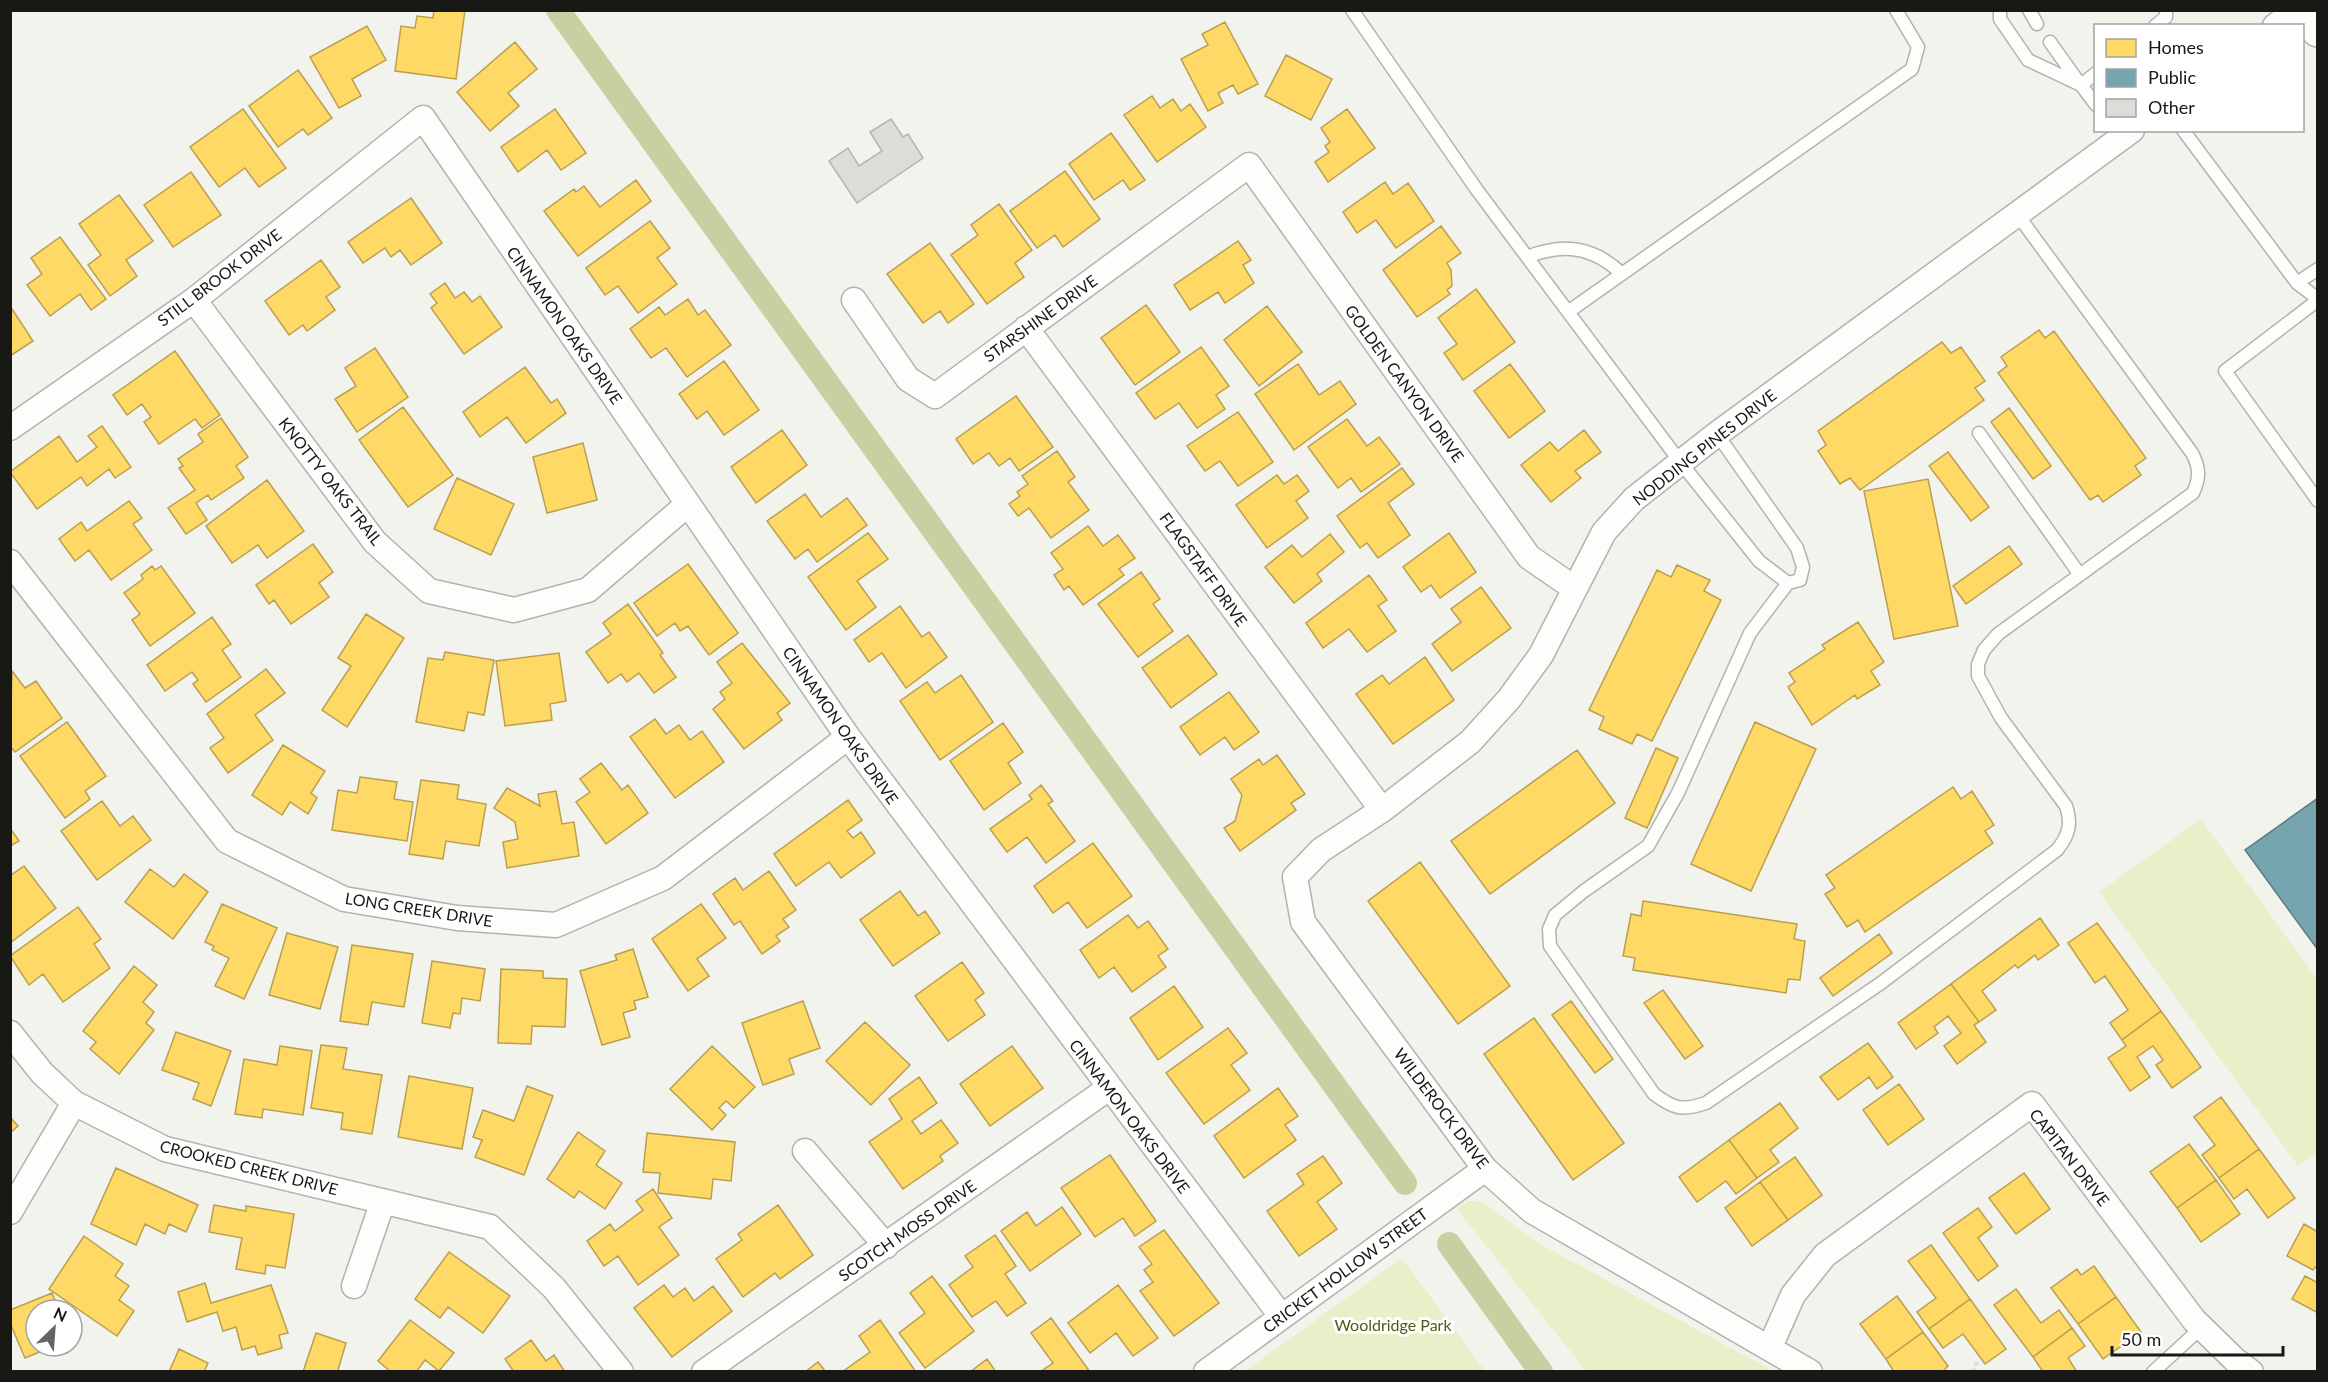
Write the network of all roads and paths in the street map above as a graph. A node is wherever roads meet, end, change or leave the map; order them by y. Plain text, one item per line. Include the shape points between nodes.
1 (1352, 10) edge
2 (1896, 10) edge
3 (2000, 10) edge
4 (2029, 10) edge
5 (2166, 10) edge
6 (2296, 10) edge
7 (2303, 10) edge
8 (2037, 24) dead end
9 (2157, 24) edge
10 (2278, 24) edge
11 (2318, 30) edge
12 (2050, 42) dead end
13 (2094, 75) edge
14 (2081, 85) junction
15 (2094, 102) edge
16 (423, 118) joint
17 (2184, 132) edge
18 (2123, 133) edge
19 (1249, 165) joint
20 (2017, 214) junction
21 (1527, 257) junction
22 (2318, 269) edge
23 (1622, 274) junction
24 (2297, 283) junction
25 (2318, 299) edge
26 (194, 300) junction
27 (854, 300) dead end
28 (1568, 312) junction
29 (1026, 328) junction
30 (10, 428) edge
31 (1979, 433) dead end
32 (1717, 434) junction
33 (1681, 463) junction
34 (2318, 501) edge
35 (688, 504) junction
36 (10, 562) edge
37 (2080, 574) junction
38 (1788, 583) junction
39 (1574, 588) junction
40 (848, 737) junction
41 (1382, 810) junction
42 (1295, 877) joint
43 (10, 1033) edge
44 (1109, 1088) junction
45 (74, 1103) junction
46 (805, 1151) dead end
47 (1485, 1168) junction
48 (383, 1201) junction
49 (10, 1212) edge
50 (886, 1246) junction
51 (354, 1286) dead end
52 (1281, 1316) junction
53 (2202, 1327) junction
54 (1770, 1347) junction
55 (1981, 1360) dead end
56 (621, 1371) edge
57 (704, 1371) edge
58 (1206, 1371) edge
59 (1810, 1371) edge
60 (1975, 1371) edge
61 (2152, 1371) edge
62 (2252, 1371) edge

1 - 21 lane
2 - 23 lane via 1918,47 1912,69
3 - 14 lane via 2000,19 2028,60
4 - 8 lane
5 - 9 lane via 2166,16
6 - 10 street
7 - 11 main road
12 - 14 lane
13 - 14 lane
14 - 15 lane
16 - 26 street, STILL BROOK DRIVE
16 - 35 street, CINNAMON OAKS DRIVE
17 - 24 lane
18 - 20 street, NODDING PINES DRIVE
19 - 29 street, STARSHINE DRIVE
19 - 39 street, GOLDEN CANYON DRIVE via 1529,557
20 - 32 street, NODDING PINES DRIVE
20 - 37 lane via 2199,465 2199,480 2193,493
21 - 23 lane via 1549,248 1568,248 1609,262
21 - 28 lane
22 - 24 lane
23 - 28 lane
24 - 25 lane
25 - 34 lane via 2225,370
26 - 30 street, STILL BROOK DRIVE
26 - 35 street, KNOTTY OAKS TRAIL via 375,543 429,591 514,610 588,590
27 - 29 street, STARSHINE DRIVE via 908,379 935,396
28 - 33 lane
29 - 41 street, FLAGSTAFF DRIVE
31 - 37 lane
32 - 33 street, NODDING PINES DRIVE
32 - 38 lane via 1797,548 1803,567 1800,580
33 - 38 lane via 1759,561
33 - 39 street, NODDING PINES DRIVE via 1634,499 1604,532
35 - 40 street, CINNAMON OAKS DRIVE
36 - 40 street, LONG CREEK DRIVE via 227,841 344,899 456,918 556,925 663,878
37 - 38 lane via 1998,634 1978,664 1978,676 2001,718 2066,806 2071,822 2065,840 1881,983 1706,1103 1688,1110 1668,1105 1654,1094 1550,946 1549,929 1555,915 1648,846 1678,793 1750,633
39 - 41 street, NODDING PINES DRIVE via 1541,655 1509,699 1470,742
40 - 44 street, CINNAMON OAKS DRIVE
41 - 42 street, NODDING PINES DRIVE via 1321,850
42 - 47 street, WILDEROCK DRIVE via 1303,922
43 - 45 street, CROOKED CREEK DRIVE via 42,1073
44 - 50 street, SCOTCH MOSS DRIVE
44 - 52 street, CINNAMON OAKS DRIVE
45 - 48 street, CROOKED CREEK DRIVE via 165,1149
45 - 49 street
46 - 50 street
47 - 52 street, CRICKET HOLLOW STREET
47 - 54 street, WILDEROCK DRIVE via 1532,1211
48 - 51 street
48 - 56 street, CROOKED CREEK DRIVE via 490,1227 554,1288
50 - 57 street, SCOTCH MOSS DRIVE
52 - 58 street, CRICKET HOLLOW STREET
53 - 54 street, CAPITAN DRIVE via 2032,1104 1825,1254 1793,1295
53 - 61 lane
53 - 62 street, CAPITAN DRIVE
54 - 59 street, WILDEROCK DRIVE
55 - 60 path via 1972,1367

